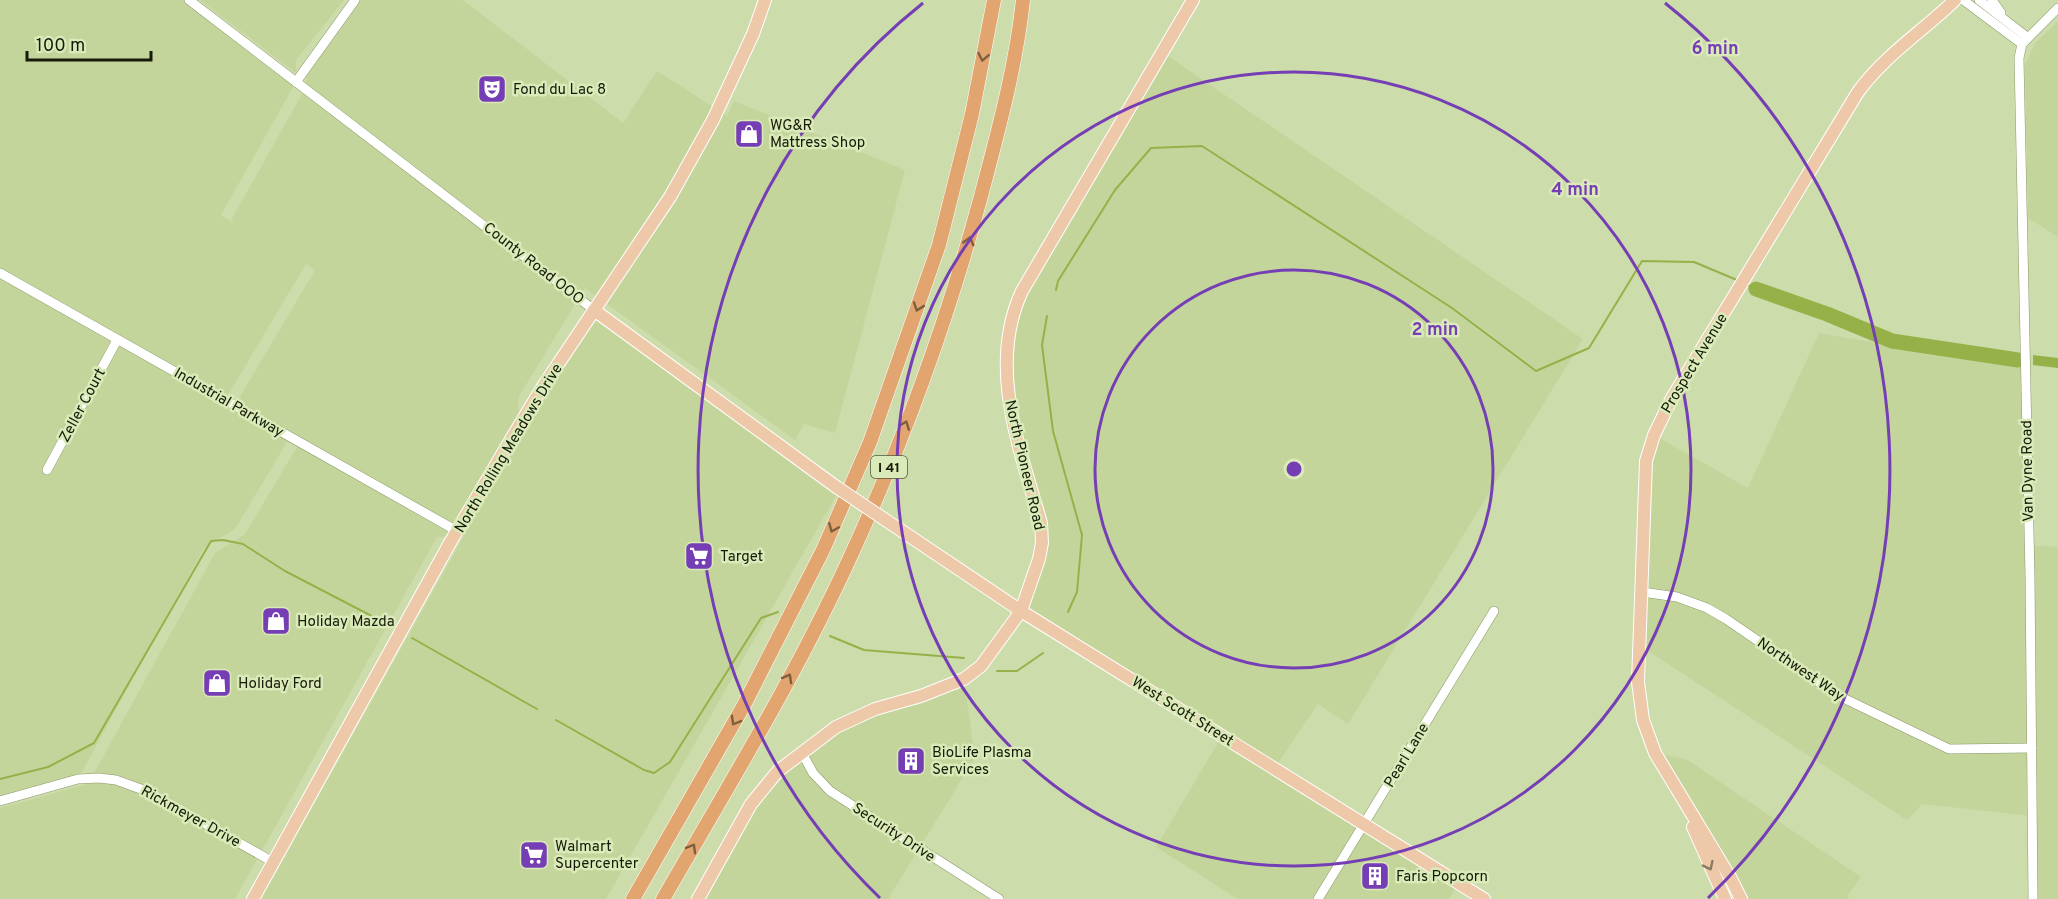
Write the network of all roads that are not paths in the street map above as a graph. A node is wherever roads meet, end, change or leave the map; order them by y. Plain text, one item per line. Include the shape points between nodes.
1 (189, 0) edge
2 (355, 0) edge
3 (765, 0) edge
4 (993, 0) edge
5 (1023, 0) edge
6 (1193, 0) edge
7 (1955, 0) edge
8 (1963, 0) edge
9 (1979, 0) edge
10 (1992, 0) edge
11 (2058, 8) edge
12 (2015, 28) junction
13 (2025, 40) junction
14 (296, 82) junction
15 (0, 273) edge
16 (594, 310) junction
17 (117, 339) junction
18 (47, 470) dead end
19 (884, 519) joint
20 (457, 531) junction
21 (1642, 592) junction
22 (1021, 610) junction
23 (1494, 611) dead end
24 (2032, 748) junction
25 (802, 753) junction
26 (1679, 793) junction
27 (0, 801) edge
28 (1364, 823) junction
29 (273, 862) junction
30 (253, 899) edge
31 (633, 899) edge
32 (663, 899) edge
33 (699, 899) edge
34 (999, 899) edge
35 (1318, 899) edge
36 (1484, 899) edge
37 (1725, 899) edge
38 (1741, 899) edge
39 (2033, 899) edge

1 - 14 street, County Road OOO
2 - 14 street
3 - 16 main road, North Rolling Meadows Drive via 713,120 670,197
4 -> 31 highway, I 41 via 972,114 939,245 870,442 823,550 749,695
32 -> 5 highway, I 41 via 806,646 847,565 893,458 965,254 1001,122
6 - 22 main road, North Pioneer Road via 1023,291 1011,323 1006,354 1010,410 1041,523 1042,543
7 - 21 main road, Prospect Avenue via 1868,78 1672,398 1650,446 1644,476
8 - 13 street
9 - 12 street
10 - 12 street
11 - 13 street
12 - 13 street
13 - 24 street, Van Dyne Road via 2019,58
14 - 16 street, County Road OOO
15 - 17 street, Industrial Parkway
16 - 19 main road, County Road OOO, bridge
16 - 20 main road, North Rolling Meadows Drive via 542,388
17 - 18 street, Zeller Court
17 - 20 street, Industrial Parkway
19 - 22 main road, West Scott Street
20 - 29 main road, North Rolling Meadows Drive
21 - 24 street, Northwest Way via 1677,597 1707,608 1837,695 1949,749
21 - 26 main road, Prospect Avenue via 1638,682 1642,712 1651,744
22 - 25 main road, North Pioneer Road via 982,666 963,679 875,709 836,727
22 - 28 main road, West Scott Street
23 - 28 street, Pearl Lane
24 - 39 street, Van Dyne Road
25 - 33 main road, North Pioneer Road via 778,771 751,804
25 - 34 street, Security Drive via 813,773 830,791
26 -> 37 main road
26 - 38 main road
27 - 29 street, Rickmeyer Drive via 78,779 124,782 149,792
28 - 35 street, Pearl Lane
28 - 36 main road, West Scott Street
29 - 30 main road, North Rolling Meadows Drive

